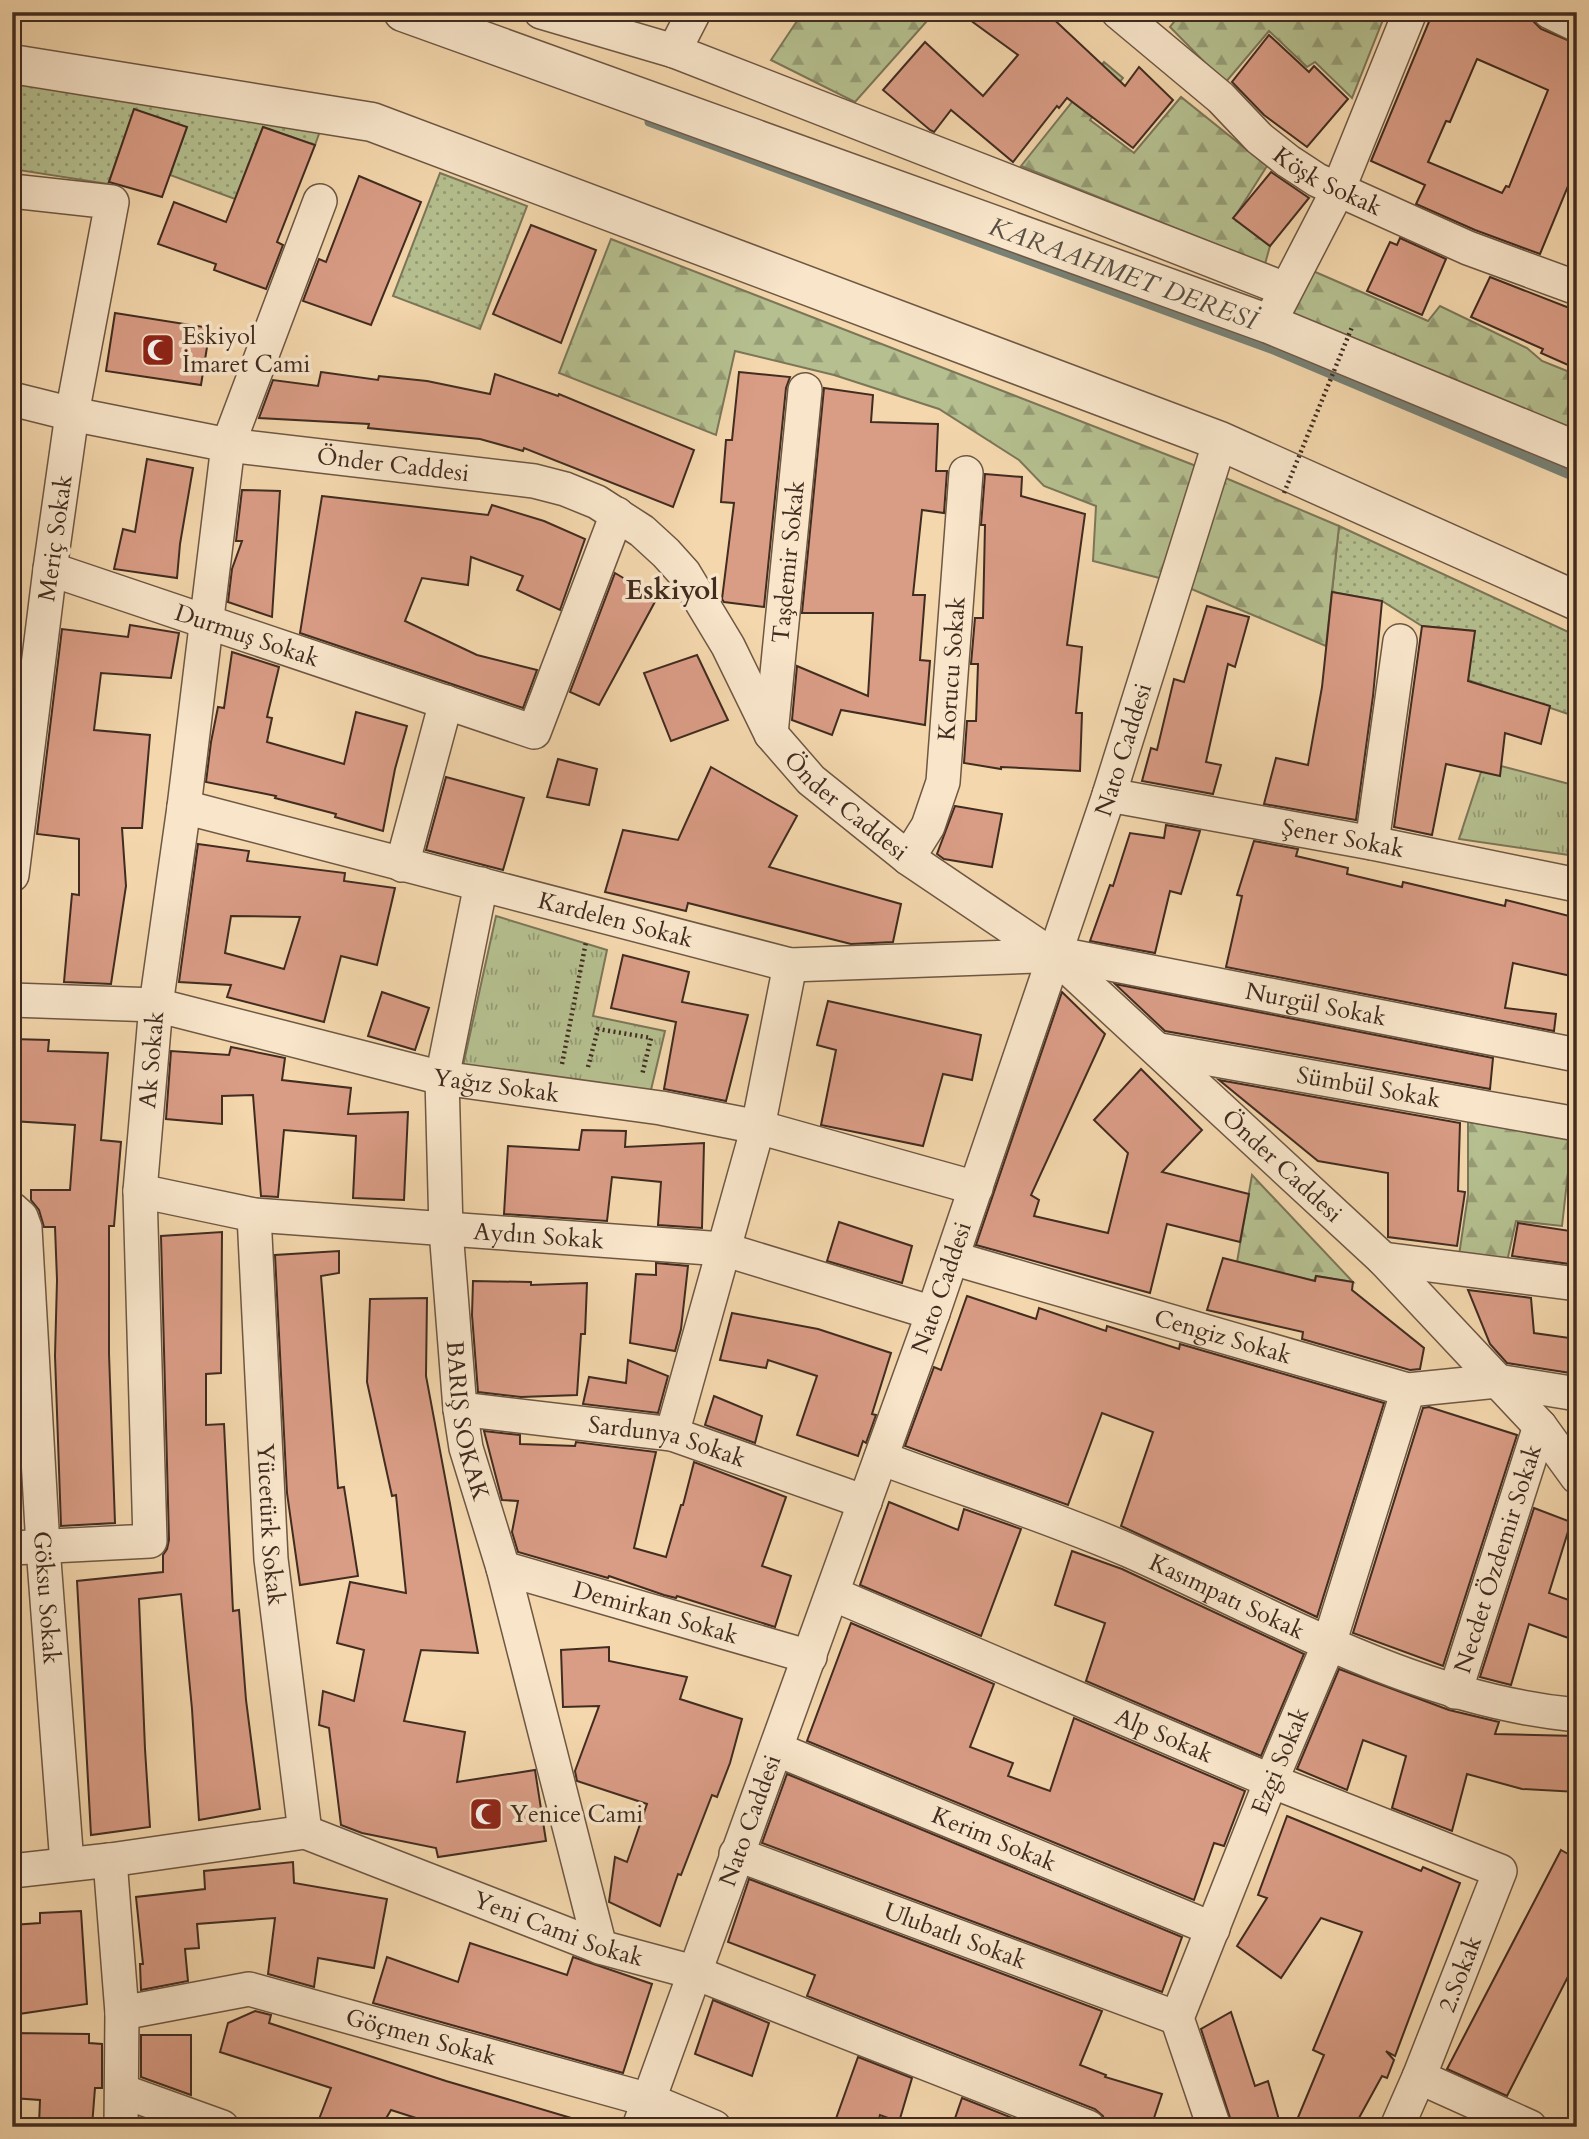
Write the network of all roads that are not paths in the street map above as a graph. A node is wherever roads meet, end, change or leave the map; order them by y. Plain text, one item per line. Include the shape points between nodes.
1 (403, 12) edge
2 (541, 12) edge
3 (694, 12) edge
4 (1118, 12) edge
5 (1410, 12) edge
6 (1550, 12) edge
7 (1577, 25) edge
8 (674, 51) junction
9 (12, 64) edge
10 (1338, 190) junction
11 (12, 191) edge
12 (320, 201) dead end
13 (1577, 288) edge
14 (1285, 289) junction
15 (1269, 324) junction
16 (805, 390) dead end
17 (12, 399) edge
18 (72, 414) junction
19 (1220, 441) junction
20 (228, 445) junction
21 (1577, 451) edge
22 (966, 473) dead end
23 (617, 514) junction
24 (50, 569) junction
25 (1577, 601) edge
26 (207, 620) junction
27 (1399, 641) dead end
28 (446, 702) junction
29 (771, 734) junction
30 (1109, 795) junction
31 (184, 807) junction
32 (1371, 843) junction
33 (908, 858) junction
34 (402, 865) junction
35 (12, 875) edge
36 (481, 884) junction
37 (1577, 885) edge
38 (1055, 955) junction
39 (790, 965) junction
40 (12, 1000) edge
41 (156, 1005) junction
42 (1160, 1050) junction
43 (1577, 1055) edge
44 (442, 1078) junction
45 (1577, 1124) edge
46 (758, 1127) junction
47 (975, 1188) junction
48 (140, 1191) junction
49 (12, 1209) edge
50 (254, 1215) junction
51 (446, 1230) junction
52 (723, 1250) junction
53 (952, 1258) junction
54 (1383, 1259) junction
55 (1577, 1284) edge
56 (933, 1313) junction
57 (1497, 1381) junction
58 (1408, 1390) junction
59 (1577, 1394) edge
60 (460, 1409) junction
61 (1540, 1426) junction
62 (672, 1434) junction
63 (881, 1458) junction
64 (1577, 1477) edge
65 (865, 1502) junction
66 (27, 1548) edge
67 (503, 1568) junction
68 (833, 1594) junction
69 (1329, 1644) junction
70 (810, 1657) junction
71 (1455, 1692) junction
72 (1577, 1715) edge
73 (776, 1749) junction
74 (1271, 1781) junction
75 (305, 1832) junction
76 (736, 1854) junction
77 (110, 1860) junction
78 (67, 1864) junction
79 (12, 1871) edge
80 (1500, 1871) joint
81 (1213, 1929) junction
82 (600, 1947) junction
83 (693, 1972) junction
84 (122, 2013) junction
85 (1177, 2018) junction
86 (1419, 2077) junction
87 (122, 2091) junction
88 (644, 2113) edge
89 (121, 2127) edge
90 (222, 2127) edge
91 (714, 2127) edge
92 (1088, 2127) edge
93 (1214, 2127) edge
94 (1397, 2127) edge
95 (1530, 2127) edge

1 - 15 street
2 - 8 street
3 - 8 street
4 - 10 street, Köşk Sokak via 1221,99 1259,138
5 - 10 street
6 - 7 street
8 - 14 street
9 - 19 street via 372,122
10 - 13 street, Köşk Sokak via 1468,248
10 - 14 street
11 - 18 street, Meriç Sokak via 112,202
12 - 20 street, Ak Sokak
14 - 15 street
15 - 21 street
16 - 29 street, Taşdemir Sokak
17 - 18 street, Önder Caddesi
18 - 20 street, Önder Caddesi
18 - 24 street, Meriç Sokak
19 - 25 street
19 - 30 street, Nato Caddesi
20 - 23 street, Önder Caddesi via 534,481 565,489
20 - 26 street, Ak Sokak
22 - 33 street, Korucu Sokak via 943,782 928,826
23 - 28 street, Durmuş Sokak via 534,732
23 - 29 street, Önder Caddesi via 642,531 684,573 728,646
24 - 26 street, Durmuş Sokak
24 - 35 street, Meriç Sokak
26 - 28 street, Durmuş Sokak
26 - 31 street, Ak Sokak
27 - 32 street
28 - 34 street
29 - 33 street, Önder Caddesi via 811,780
30 - 32 street, Şener Sokak
30 - 38 street, Nato Caddesi
31 - 34 street, Kardelen Sokak
31 - 41 street, Ak Sokak
32 - 37 street, Şener Sokak
33 - 38 street, Önder Caddesi
34 - 36 street, Kardelen Sokak
36 - 39 street, Kardelen Sokak
36 - 44 street, BARIŞ SOKAK
38 - 39 street, Kardelen Sokak
38 - 42 street, Önder Caddesi
38 - 43 street, Nurgül Sokak
38 - 47 street, Nato Caddesi
39 - 46 street
40 - 41 street, Yağız Sokak
41 - 44 street, Yağız Sokak
41 - 48 street, Ak Sokak
42 - 45 street, Sümbül Sokak
42 - 54 street, Önder Caddesi
44 - 46 street, Yağız Sokak via 661,1108
44 - 51 street, BARIŞ SOKAK
46 - 47 street, Yağız Sokak
46 - 52 street
47 - 53 street, Nato Caddesi
48 - 50 street, Aydın Sokak
48 - 66 street, Ak Sokak via 150,1542
49 - 66 street, Göksu Sokak via 25,1227
50 - 51 street, Aydın Sokak
50 - 75 street, Yücetürk Sokak via 271,1559
51 - 52 street, Aydın Sokak
51 - 60 street, BARIŞ SOKAK
52 - 56 street, Aydın Sokak
52 - 62 street
53 - 56 street, Nato Caddesi
53 - 58 street, Cengiz Sokak
54 - 55 street
54 - 57 street, Önder Caddesi
56 - 63 street, Nato Caddesi
57 - 58 street, Cengiz Sokak
57 - 59 street, Cengiz Sokak
57 - 61 street, Önder Caddesi
58 - 69 street, Ezgi Sokak
60 - 62 street, Sardunya Sokak
60 - 67 street, BARIŞ SOKAK via 466,1448
61 - 64 street, Önder Caddesi
61 - 71 street, Necdet Özdemir Sokak
62 - 65 street, Sardunya Sokak
63 - 65 street, Nato Caddesi
63 - 69 street, Kasımpatı Sokak via 1128,1550
65 - 68 street, Nato Caddesi
66 - 78 street, Göksu Sokak
67 - 70 street, Demirkan Sokak
67 - 82 street, BARIŞ SOKAK
68 - 70 street, Nato Caddesi
68 - 74 street, Alp Sokak
69 - 71 street, Kasımpatı Sokak
69 - 74 street, Ezgi Sokak
70 - 73 street, Nato Caddesi
71 - 72 street, Kasımpatı Sokak
73 - 76 street, Nato Caddesi
73 - 81 street, Kerim Sokak
74 - 80 street, Alp Sokak
74 - 81 street, Ezgi Sokak
75 - 77 street, Yeni Cami Sokak
75 - 82 street, Yeni Cami Sokak
76 - 83 street, Nato Caddesi
76 - 85 street, Ulubatlı Sokak
77 - 78 street, Yeni Cami Sokak
77 - 84 street
78 - 79 street, Yeni Cami Sokak
80 - 86 street, 2.Sokak
81 - 85 street, Ezgi Sokak
82 - 83 street, Yeni Cami Sokak
83 - 88 street, Nato Caddesi
83 - 92 street, Yeni Cami Sokak
84 - 87 street
84 - 88 street, Göçmen Sokak via 249,1989
85 - 93 street
86 - 94 street, 2.Sokak
86 - 95 street
87 - 89 street
87 - 90 street
88 - 91 street, Göçmen Sokak

